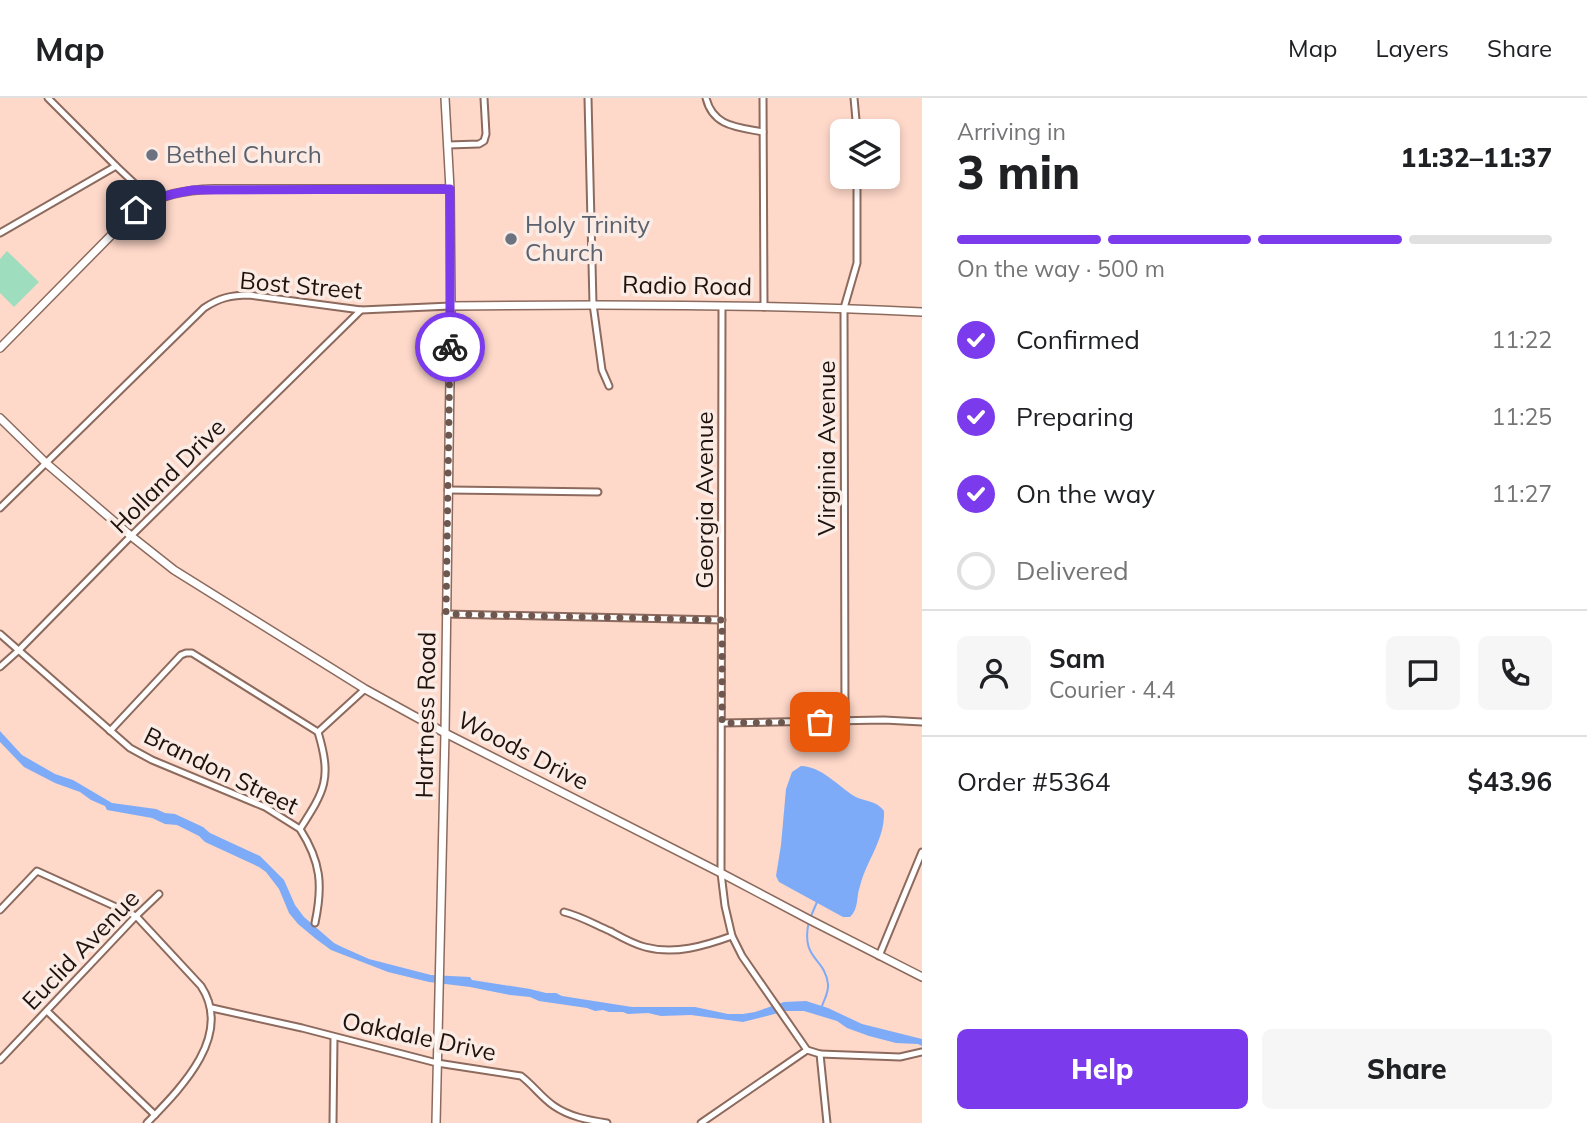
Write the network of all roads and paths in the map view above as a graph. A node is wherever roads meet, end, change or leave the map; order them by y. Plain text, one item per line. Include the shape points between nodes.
1 (48, 98) edge
2 (446, 98) edge
3 (484, 98) edge
4 (588, 98) edge
5 (706, 98) edge
6 (763, 98) edge
7 (854, 98) edge
8 (856, 119) edge
9 (763, 132) junction
10 (448, 145) junction
11 (116, 166) junction
12 (450, 189) junction
13 (857, 189) edge
14 (152, 200) junction
15 (0, 233) edge
16 (593, 304) junction
17 (451, 306) junction
18 (722, 306) junction
19 (764, 307) junction
20 (844, 308) junction
21 (361, 310) junction
22 (922, 312) edge
23 (0, 348) edge
24 (609, 386) dead end
25 (0, 418) edge
26 (46, 463) junction
27 (448, 490) junction
28 (598, 492) dead end
29 (0, 508) edge
30 (131, 536) junction
31 (446, 614) junction
32 (722, 620) junction
33 (0, 634) edge
34 (19, 650) junction
35 (0, 667) edge
36 (365, 689) junction
37 (845, 722) junction
38 (922, 722) edge
39 (722, 723) junction
40 (110, 731) junction
41 (318, 732) junction
42 (445, 733) junction
43 (300, 829) junction
44 (922, 852) edge
45 (722, 873) junction
46 (159, 894) dead end
47 (0, 910) edge
48 (564, 912) dead end
49 (136, 916) junction
50 (315, 923) dead end
51 (732, 936) junction
52 (880, 956) junction
53 (922, 977) edge
54 (212, 1008) junction
55 (47, 1011) junction
56 (334, 1037) junction
57 (807, 1049) junction
58 (922, 1052) edge
59 (820, 1054) junction
60 (0, 1060) edge
61 (438, 1063) junction
62 (155, 1115) junction
63 (147, 1123) edge
64 (333, 1123) edge
65 (436, 1123) edge
66 (607, 1123) edge
67 (701, 1123) edge
68 (827, 1123) edge

1 - 11 street
2 - 10 street, Hartness Road
3 - 10 street via 484,141
4 - 16 street
5 - 9 street via 717,119
6 - 9 street
7 - 8 street
9 - 19 street
10 - 12 street, Hartness Road
11 - 14 street
11 - 15 street
12 - 14 street via 204,190
12 - 17 street, Hartness Road
13 - 20 street, Virginia Avenue via 857,263
14 - 23 street via 136,210
16 - 17 street, Radio Road
16 - 18 street, Radio Road
16 - 24 street via 602,370
17 - 21 street, Bost Street
17 - 27 street, Hartness Road
18 - 19 street, Radio Road
18 - 32 street, Georgia Avenue
19 - 20 street, Radio Road
20 - 22 street, Radio Road
20 - 37 street, Virginia Avenue
21 - 26 street, Bost Street via 249,295 217,299
21 - 30 street, Holland Drive
25 - 26 street, Woods Drive
26 - 29 street, Bost Street
26 - 30 street, Woods Drive
27 - 28 street
27 - 31 street, Hartness Road
30 - 34 street, Holland Drive
30 - 36 street, Woods Drive via 174,570
31 - 32 street
31 - 42 street, Hartness Road
32 - 39 street, Georgia Avenue
33 - 34 street, Brandon Street
34 - 35 street, Holland Drive
34 - 40 street, Brandon Street
36 - 41 street
36 - 42 street, Woods Drive
37 - 38 street
37 - 39 street
39 - 45 street, Georgia Avenue
40 - 41 street via 181,655 192,653
40 - 43 street, Brandon Street via 152,760 265,807
41 - 43 street via 326,770 319,798
42 - 45 street, Woods Drive
42 - 61 street, Hartness Road
43 - 50 street via 318,868
44 - 52 street
45 - 51 street, Georgia Avenue
45 - 52 street, Woods Drive
46 - 49 street, Euclid Avenue
47 - 49 street via 37,871
48 - 51 street via 646,948 684,950
49 - 54 street via 201,986
49 - 55 street, Euclid Avenue
51 - 57 street, Georgia Avenue via 741,956
52 - 53 street, Woods Drive
54 - 56 street, Oakdale Drive
54 - 62 street via 205,1050
55 - 60 street, Euclid Avenue
55 - 62 street
56 - 61 street, Oakdale Drive
56 - 64 street
57 - 59 street
57 - 67 street
58 - 59 street via 900,1057
59 - 68 street
61 - 65 street, Hartness Road
61 - 66 street, Oakdale Drive via 521,1076 561,1111
62 - 63 street

